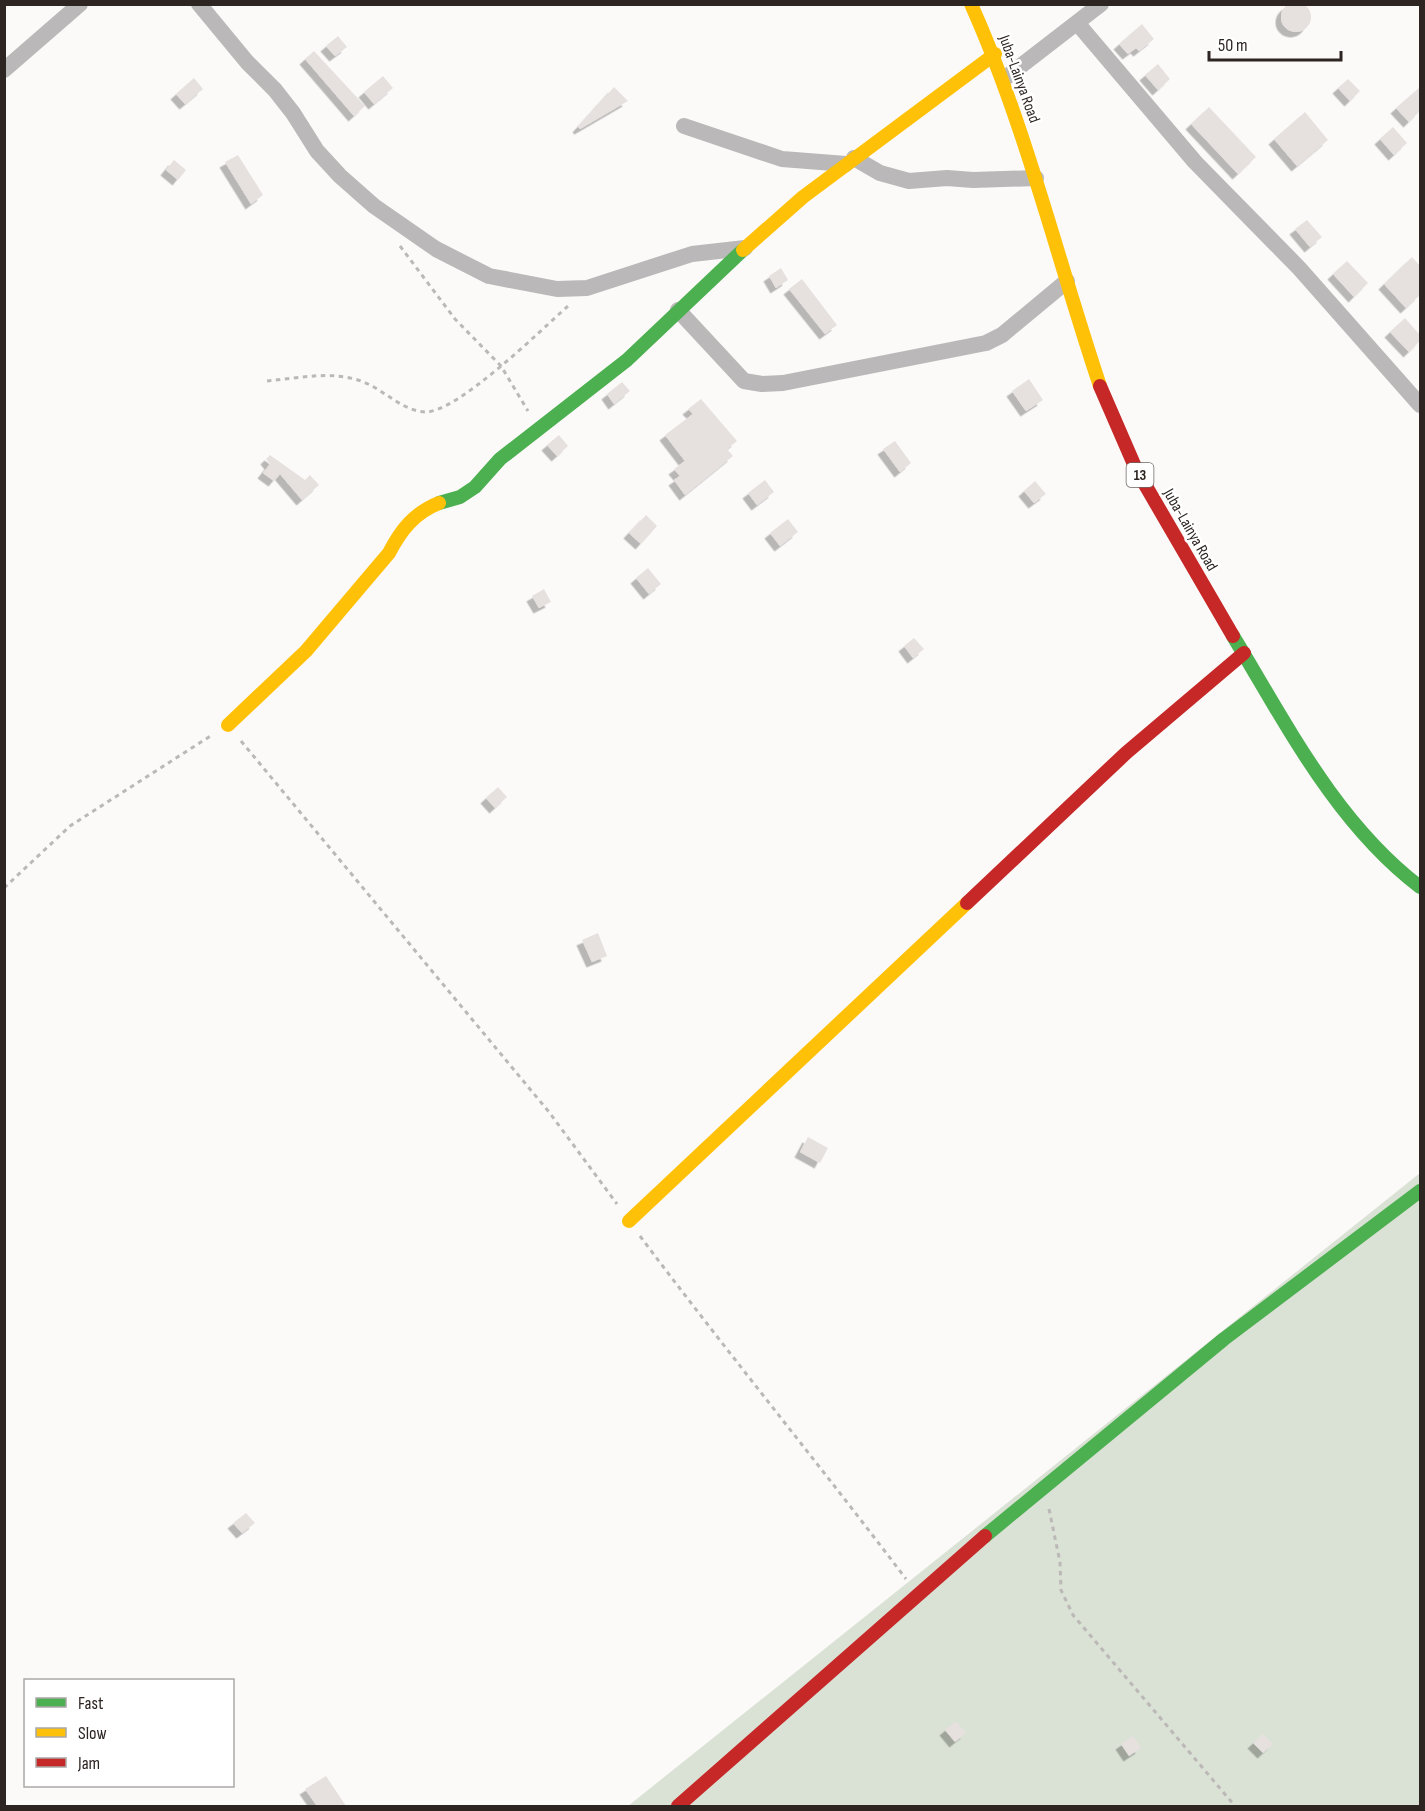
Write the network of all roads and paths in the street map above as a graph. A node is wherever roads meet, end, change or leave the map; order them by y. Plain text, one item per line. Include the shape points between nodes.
1 (80, 4) edge
2 (199, 4) edge
3 (971, 4) edge
4 (1101, 4) edge
5 (1078, 24) junction
6 (995, 54) junction
7 (4, 70) edge
8 (1004, 79) junction
9 (684, 126) dead end
10 (850, 161) junction
11 (1036, 178) junction
12 (398, 242) dead end
13 (745, 248) junction
14 (1067, 281) junction
15 (587, 288) junction
16 (678, 310) junction
17 (501, 366) junction
18 (267, 381) dead end
19 (1420, 405) edge
20 (539, 428) junction
21 (1244, 653) junction
22 (228, 724) junction
23 (1420, 887) edge
24 (4, 888) edge
25 (1420, 1191) edge
26 (629, 1221) junction
27 (1044, 1486) junction
28 (916, 1592) junction
29 (678, 1806) edge
30 (1234, 1806) edge

1 - 7 street
2 - 15 street via 294,113 317,151 374,206 436,249 489,276 556,289
3 - 6 street, Juba-Lainya Road / 13
4 - 5 street
5 - 8 street
5 - 19 street via 1195,162 1299,268
6 - 8 street, Juba-Lainya Road / 13
6 - 10 street
8 - 11 street, Juba-Lainya Road / 13
9 - 10 street via 782,159
10 - 11 street via 909,181 947,177
10 - 13 street
11 - 14 street, Juba-Lainya Road / 13
12 - 17 path via 442,303
13 - 15 street via 692,254
13 - 16 street
14 - 16 street via 1002,335 986,343 772,384 744,381
14 - 21 street, Juba-Lainya Road / 13 via 1104,398 1131,459
15 - 17 path
16 - 20 street via 627,360
17 - 18 path via 464,394 431,411 412,410 368,384 349,378 325,375
17 - 20 path
20 - 22 street via 500,459 475,487 414,516 389,553 306,651
21 - 23 street, Juba-Lainya Road / 13 via 1346,813 1390,865
21 - 26 street via 1126,753
22 - 24 path via 70,826
22 - 26 path via 549,1112
25 - 27 street via 1197,1360
26 - 28 path
27 - 28 street
27 - 30 path via 1060,1562 1061,1590 1073,1616
28 - 29 street

